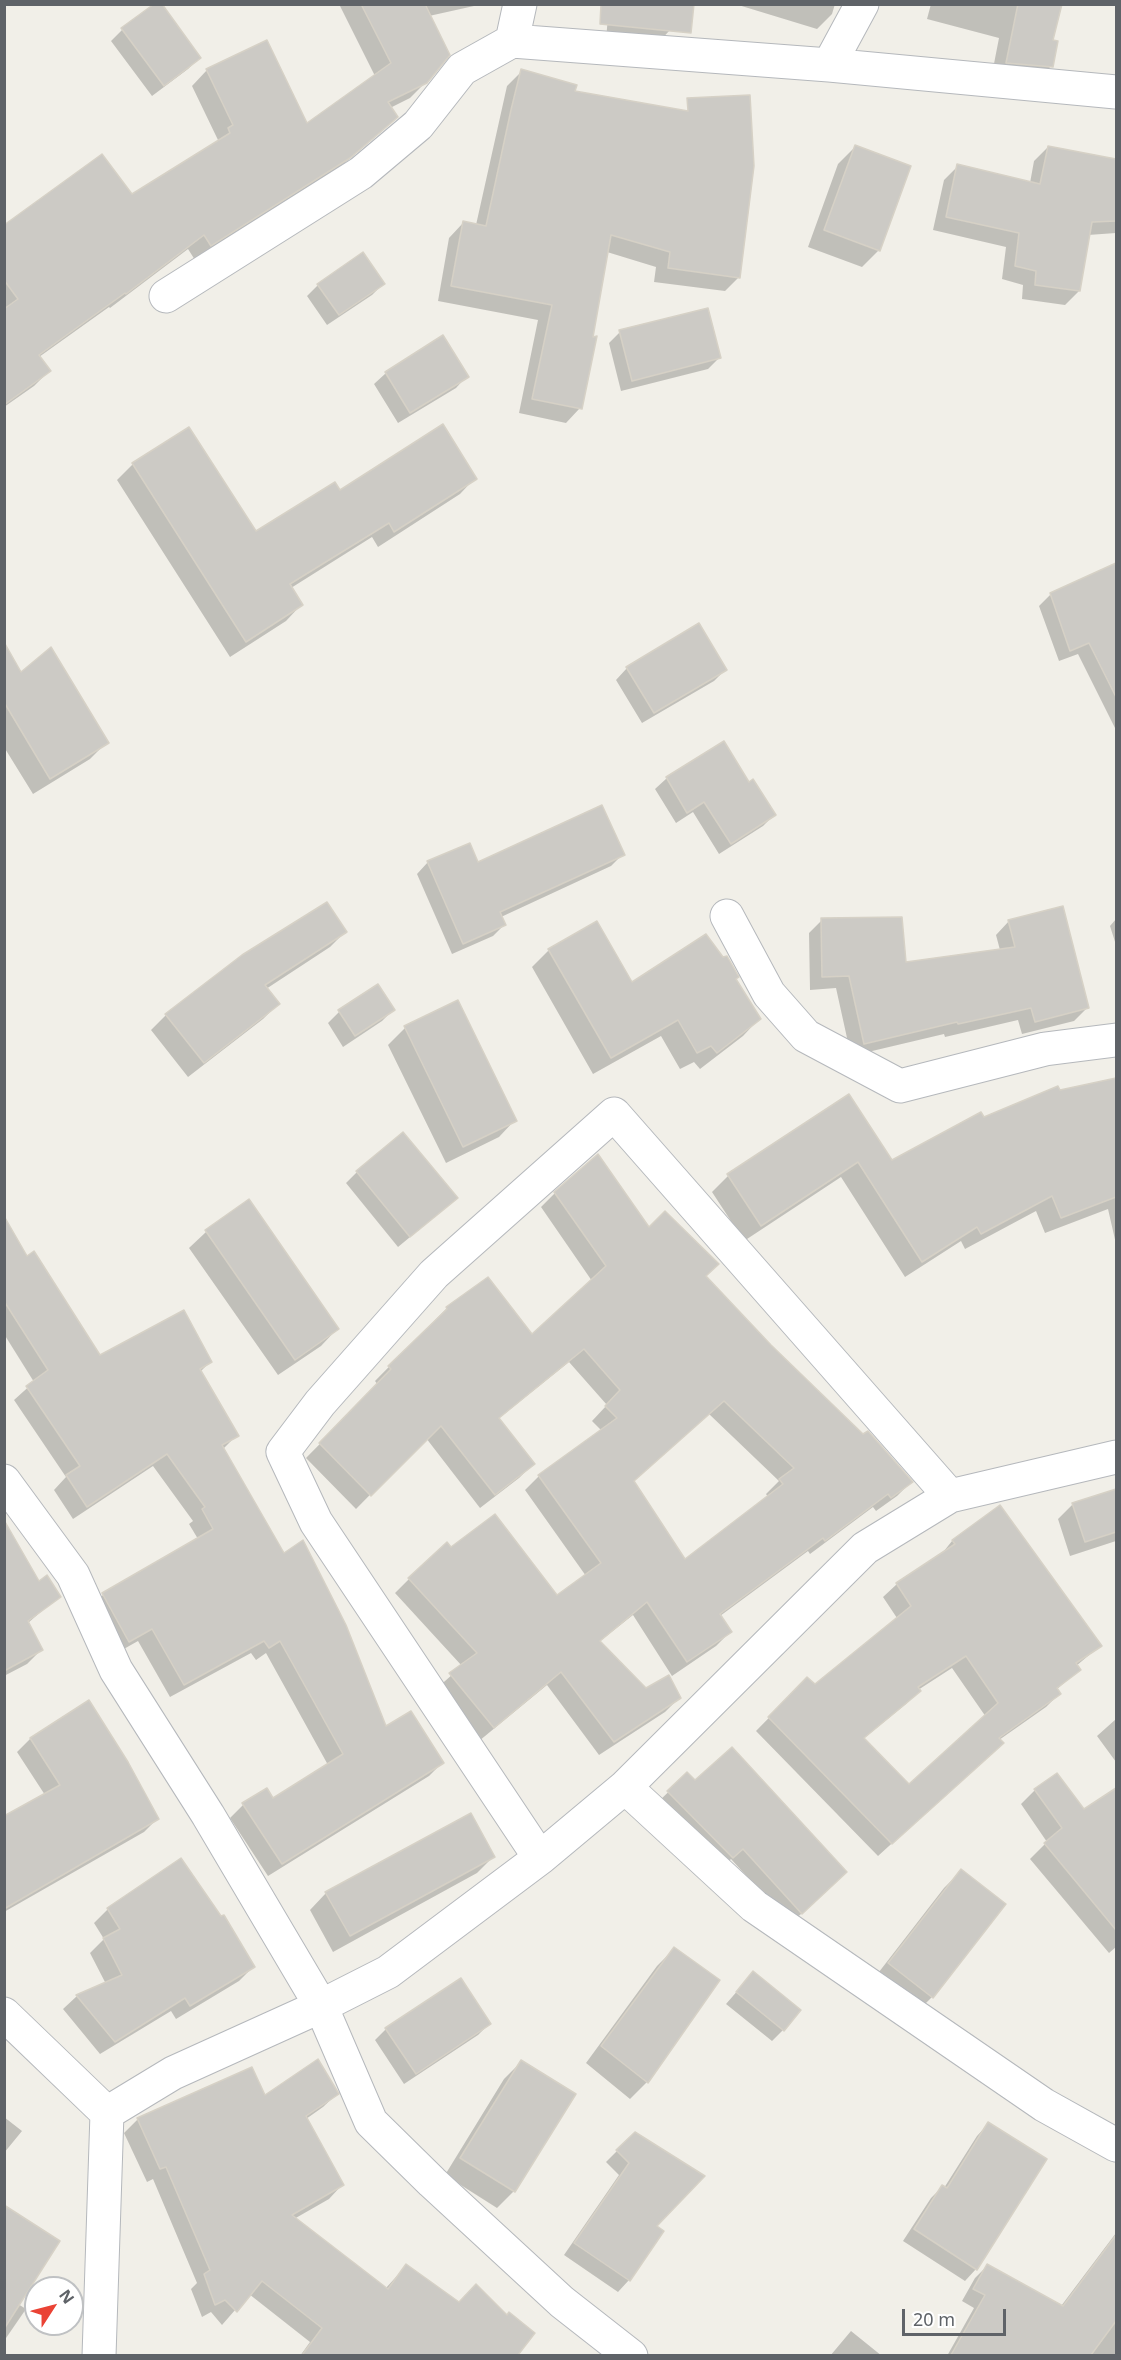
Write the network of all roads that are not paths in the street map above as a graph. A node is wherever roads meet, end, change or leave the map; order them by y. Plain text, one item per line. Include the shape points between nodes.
1 (520, 4) edge
2 (862, 4) edge
3 (512, 41) junction
4 (829, 65) junction
5 (1116, 92) edge
6 (166, 296) dead end
7 (727, 916) dead end
8 (1116, 1040) edge
9 (1116, 1457) edge
10 (4, 1481) edge
11 (950, 1496) junction
12 (625, 1787) junction
13 (540, 1858) junction
14 (321, 2006) junction
15 (4, 2014) edge
16 (106, 2113) junction
17 (1116, 2145) edge
18 (99, 2355) edge
19 (631, 2355) edge

1 - 3 street
2 - 4 street
3 - 4 street
3 - 6 street via 462,69 418,125 361,173
4 - 5 street
7 - 8 street via 769,994 806,1036 900,1086 1045,1049
9 - 11 street
10 - 14 street via 73,1575 116,1670 208,1815
11 - 12 street via 865,1548
11 - 13 street via 614,1114 434,1274 320,1403 283,1452 316,1522
12 - 13 street
12 - 17 street via 754,1906 1044,2105
13 - 14 street via 388,1972
14 - 16 street via 173,2073
14 - 19 street via 371,2122 562,2302
15 - 16 street
16 - 18 street

